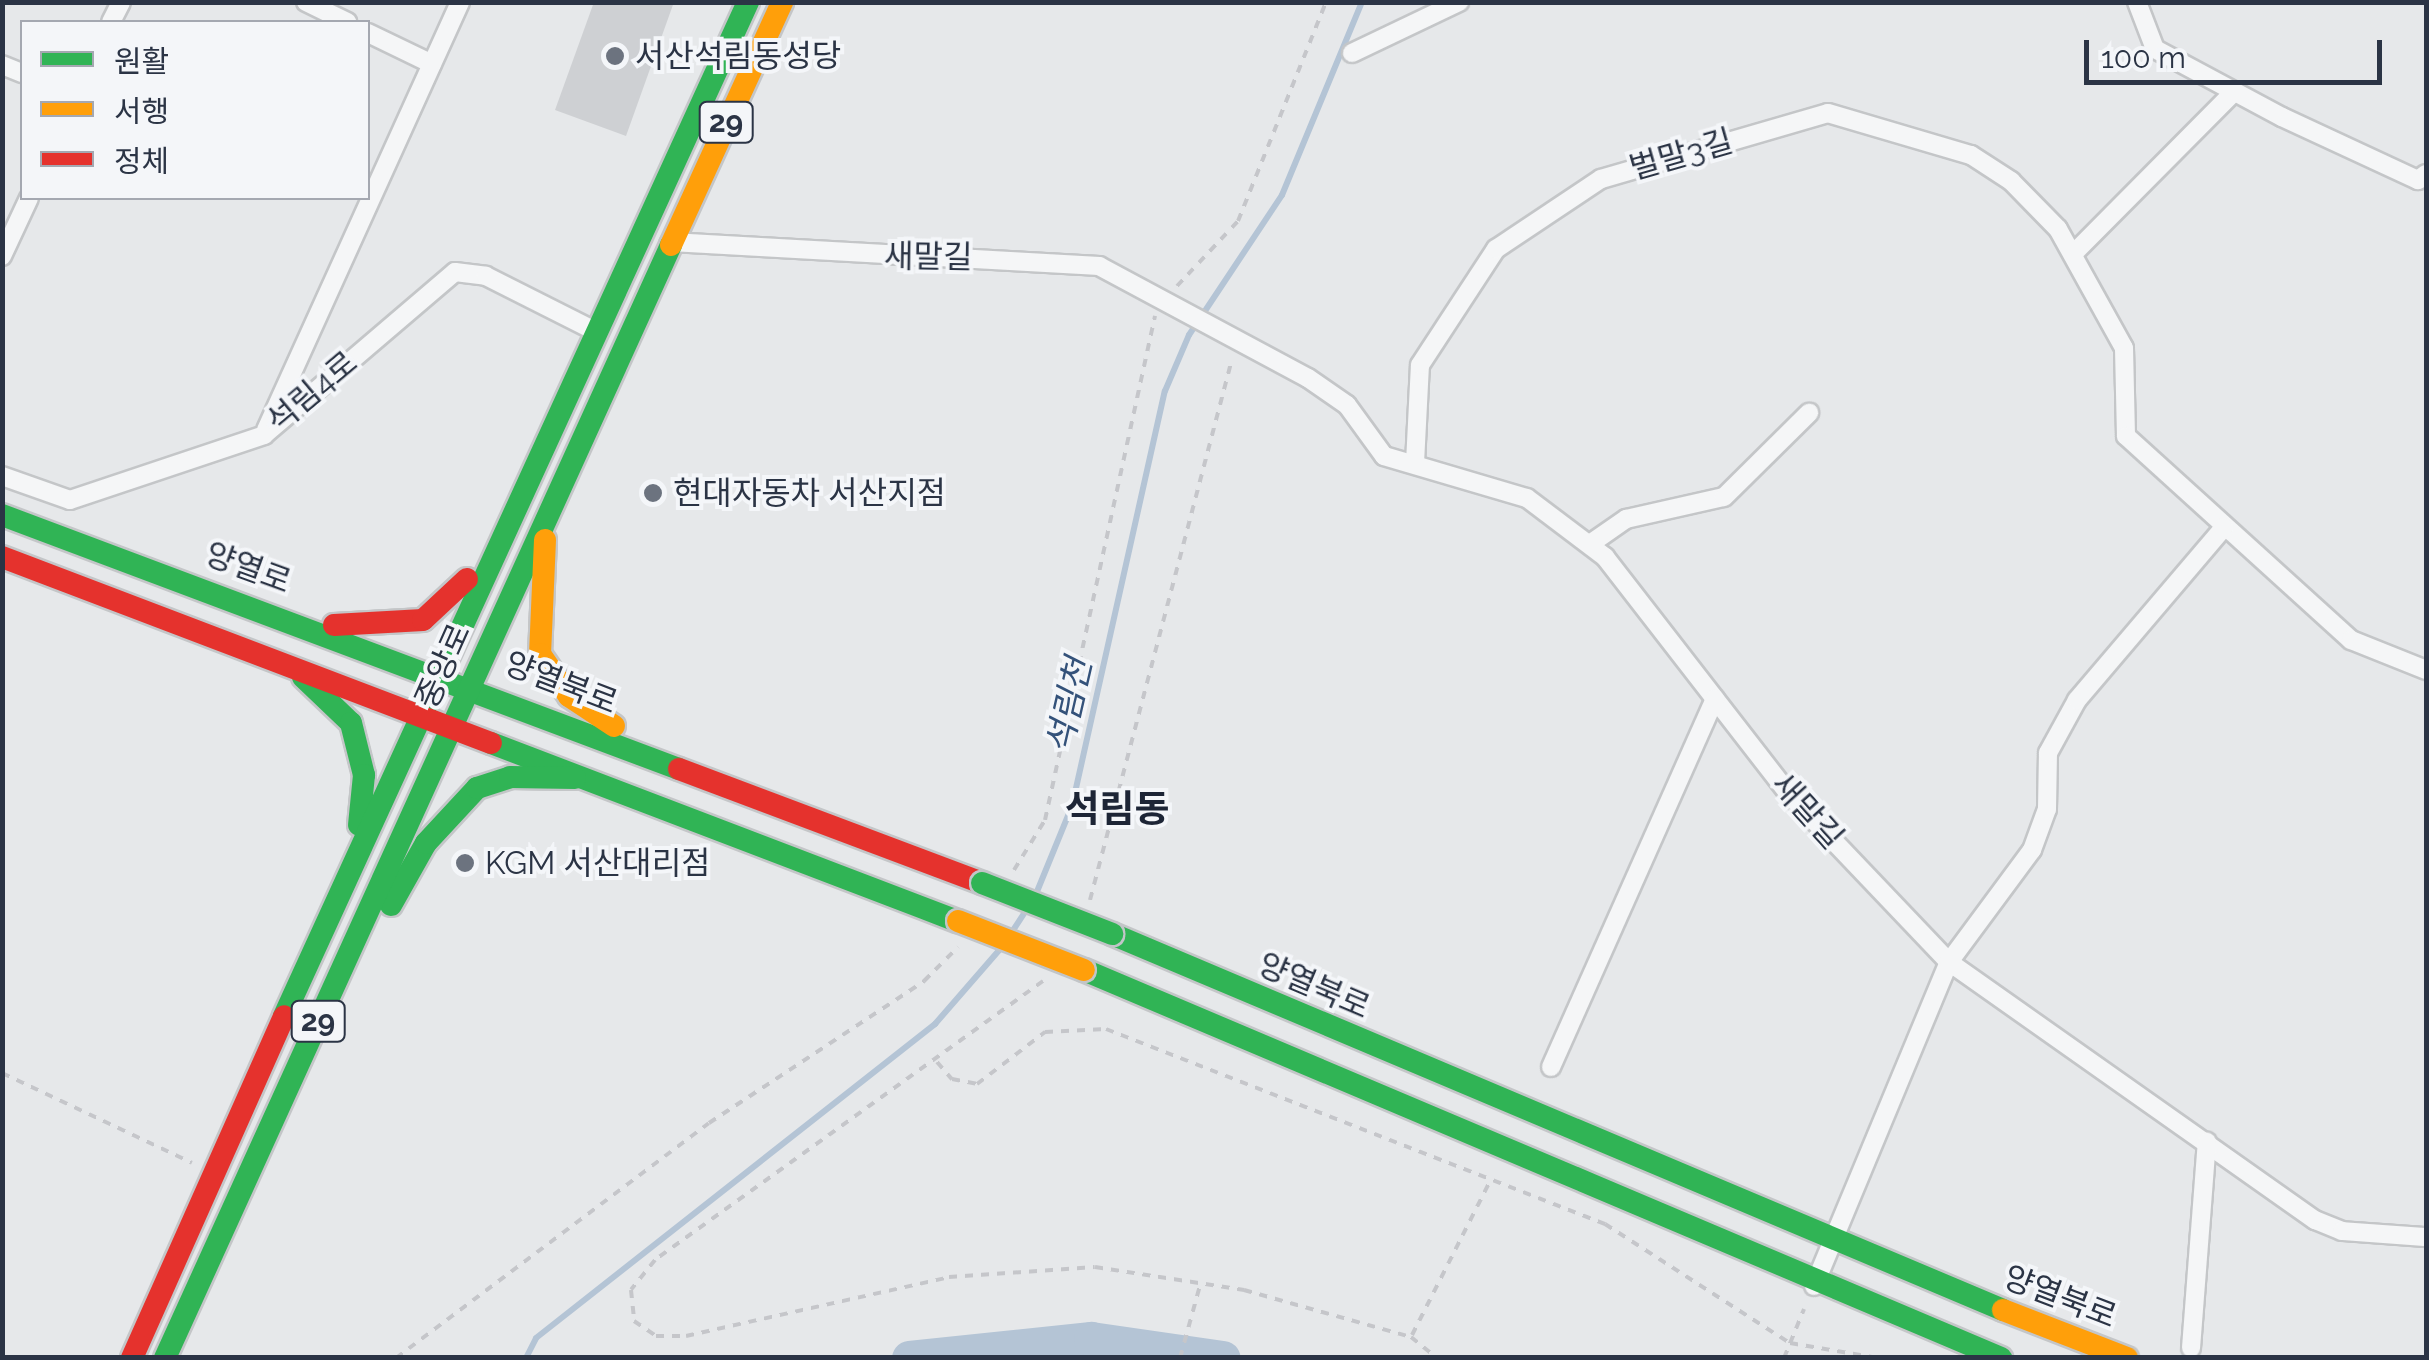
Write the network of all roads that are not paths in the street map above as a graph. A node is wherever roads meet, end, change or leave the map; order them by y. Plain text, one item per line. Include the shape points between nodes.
1 (306, 2) edge
2 (460, 2) edge
3 (748, 2) edge
4 (782, 2) edge
5 (1459, 2) edge
6 (2137, 2) edge
7 (343, 20) edge
8 (370, 33) edge
9 (1352, 53) dead end
10 (432, 64) junction
11 (2232, 94) junction
12 (2426, 174) edge
13 (28, 200) edge
14 (671, 242) junction
15 (2073, 254) junction
16 (2, 256) edge
17 (595, 331) junction
18 (1809, 414) dead end
19 (264, 434) junction
20 (1415, 464) junction
21 (2, 476) edge
22 (553, 502) junction
23 (2, 515) edge
24 (2224, 527) junction
25 (1590, 544) junction
26 (2, 558) edge
27 (482, 573) junction
28 (310, 625) junction
29 (298, 664) junction
30 (2426, 670) edge
31 (436, 671) junction
32 (470, 684) junction
33 (1715, 699) junction
34 (419, 710) junction
35 (453, 722) junction
36 (612, 737) junction
37 (600, 779) junction
38 (354, 856) junction
39 (368, 912) junction
40 (1948, 962) junction
41 (1551, 1067) dead end
42 (2208, 1142) junction
43 (2426, 1237) edge
44 (1829, 1244) junction
45 (1814, 1286) junction
46 (2191, 1348) dead end
47 (132, 1358) edge
48 (165, 1358) edge
49 (2000, 1358) edge
50 (2127, 1358) edge

1 - 7 street
2 - 10 street
3 - 17 main road, 중앙로 / 29
4 - 14 main road, 중앙로 / 29
5 - 9 street via 1419,29
6 - 11 street via 2155,49
8 - 10 street
10 - 19 street
11 - 12 street via 2418,180
11 - 15 street
13 - 16 street
14 - 20 street, 새말길 via 1075,260 1127,276 1165,306 1308,378 1346,405 1384,456
14 - 22 main road, 중앙로 / 29
15 - 20 street, 벌말3길 via 2011,181 1971,154 1828,112 1674,154 1601,179 1496,249 1420,365
15 - 24 street, 벌말3길 via 2124,348 2126,436
17 - 19 street, 석림4로 via 486,276 454,272
17 - 27 main road, 중앙로 / 29
18 - 25 street via 1724,498 1626,519
19 - 21 street, 석림4로 via 70,500
20 - 25 street, 새말길 via 1527,498
22 - 32 main road, 중앙로 / 29
22 - 36 main road via 538,589 540,654 569,696 614,724
23 - 28 main road, 양열로
24 - 30 street, 벌말3길 via 2351,640
24 - 40 street via 2077,700 2048,753 2046,808 2032,850
25 - 33 street, 새말길
26 - 29 main road
27 - 28 main road via 423,620
27 - 31 main road, 중앙로 / 29
28 - 31 main road, 양열로
29 - 34 main road
29 - 38 main road via 296,672 334,698 360,747
31 - 32 main road, 양열로
31 - 34 main road, 중앙로 / 29
32 - 35 main road, 중앙로 / 29
32 - 36 main road, 양열북로
33 - 40 street, 새말길 via 1787,792
33 - 41 street
34 - 35 main road
34 - 38 main road, 중앙로 / 29
35 - 37 main road
35 - 39 main road, 중앙로 / 29
36 - 44 main road, 양열북로, bridge via 1112,934
37 - 39 main road via 510,776 477,788 426,844 388,910
37 - 45 main road, bridge via 1084,970
38 - 47 main road, 중앙로 / 29
39 - 48 main road, 중앙로 / 29
40 - 42 street, 새말길
40 - 44 street
42 - 43 street, 새말길 via 2326,1226
42 - 46 street
44 - 45 street
44 - 50 main road, 양열북로
45 - 49 main road

